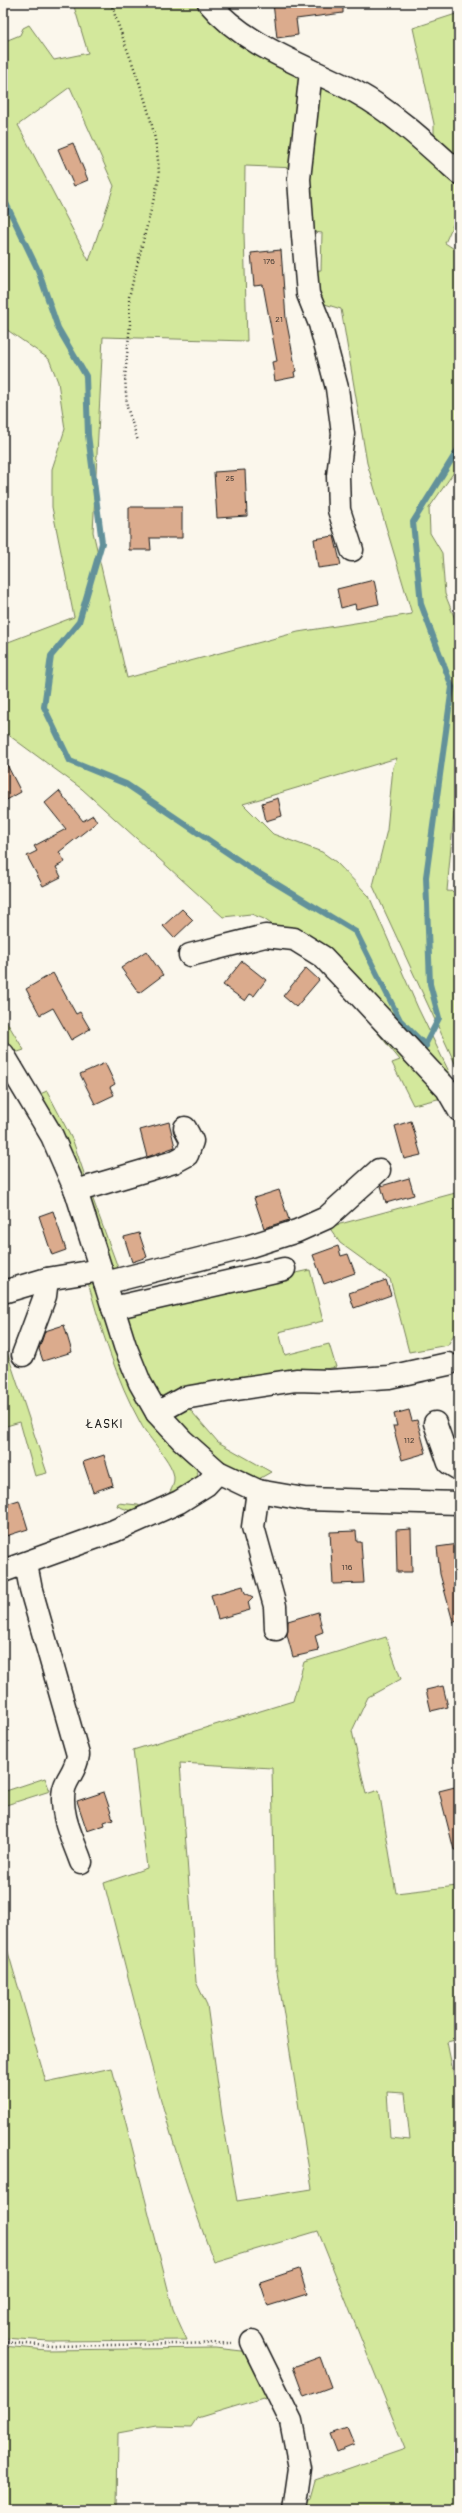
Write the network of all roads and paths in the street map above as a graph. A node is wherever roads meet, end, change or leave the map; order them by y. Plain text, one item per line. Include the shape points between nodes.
1 (111, 3) edge
2 (209, 3) edge
3 (311, 71) junction
4 (459, 172) edge
5 (138, 442) dead end
6 (352, 550) dead end
7 (190, 955) dead end
8 (3, 1054) edge
9 (459, 1110) edge
10 (185, 1128) dead end
11 (379, 1170) dead end
12 (76, 1191) junction
13 (284, 1269) dead end
14 (103, 1276) junction
15 (47, 1280) junction
16 (3, 1292) edge
17 (113, 1308) junction
18 (23, 1355) dead end
19 (448, 1364) dead end
20 (157, 1413) junction
21 (435, 1423) dead end
22 (459, 1469) edge
23 (218, 1472) junction
24 (258, 1491) junction
25 (459, 1503) edge
26 (26, 1564) junction
27 (3, 1571) edge
28 (276, 1629) dead end
29 (81, 1862) dead end
30 (3, 2342) edge
31 (252, 2342) joint
32 (294, 2510) edge

1 - 5 path via 155,132 159,164 159,178 129,297 130,324 125,377 127,407
2 - 3 street via 240,33
3 - 4 street via 357,93 406,126
3 - 6 street via 299,179 302,236 308,294 320,324 337,388 344,434 338,476 339,510
7 - 9 street via 265,936 294,939 323,958 354,989 447,1089
8 - 12 street via 52,1136
10 - 12 street via 192,1141 187,1155 174,1162
11 - 14 street via 326,1218 297,1231 247,1248
12 - 14 street
13 - 17 street
14 - 15 street
14 - 17 street
15 - 16 street
15 - 18 street via 46,1296
17 - 20 street via 138,1377
19 - 20 street via 389,1377 330,1381 296,1380 237,1388 184,1398
20 - 23 street via 182,1440
21 - 22 street via 449,1463
23 - 24 street
23 - 26 street via 206,1486 179,1502 114,1531
24 - 25 street via 304,1499
24 - 28 street via 253,1527 275,1606
26 - 27 street
26 - 29 street via 31,1590 78,1755 77,1767 64,1788 63,1808
30 - 31 path via 50,2346
31 - 32 street via 291,2421 300,2468

